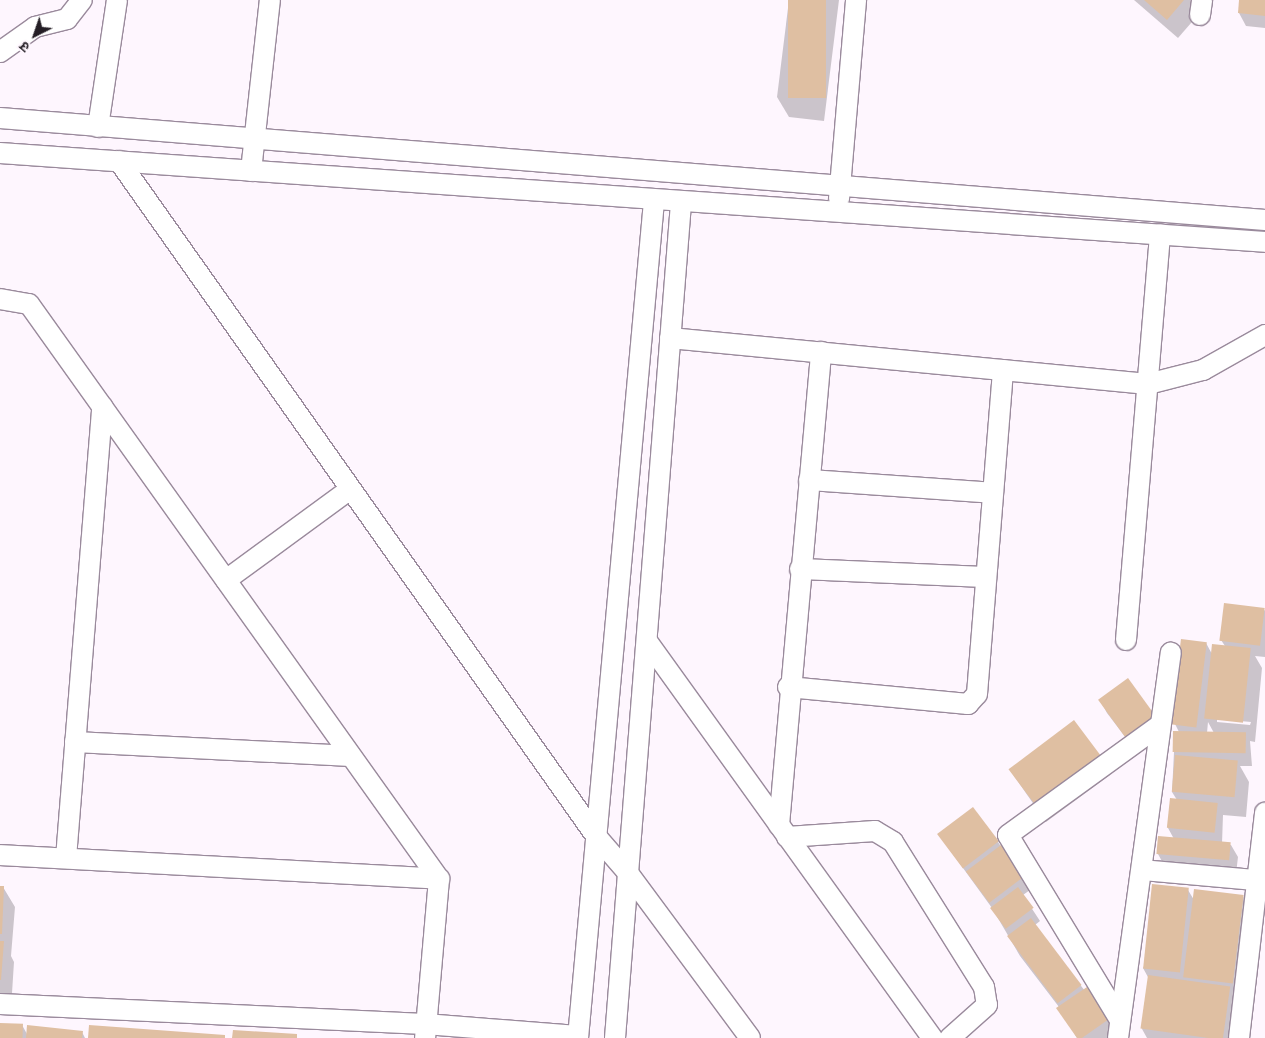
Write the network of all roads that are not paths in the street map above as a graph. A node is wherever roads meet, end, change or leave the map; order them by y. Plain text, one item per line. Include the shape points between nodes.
1 (82, 0) edge
2 (117, 0) edge
3 (270, 0) edge
4 (856, 0) edge
5 (0, 52) edge
6 (0, 118) edge
7 (98, 126) junction
8 (256, 140) junction
9 (0, 153) edge
10 (119, 161) junction
11 (251, 170) junction
12 (840, 187) junction
13 (654, 201) junction
14 (682, 203) junction
15 (838, 213) junction
16 (1265, 220) edge
17 (1160, 234) junction
18 (1265, 242) edge
19 (0, 299) edge
20 (1265, 335) edge
21 (670, 338) junction
22 (821, 352) junction
23 (1003, 370) junction
24 (1148, 384) junction
25 (102, 406) junction
26 (808, 480) junction
27 (349, 490) junction
28 (993, 492) junction
29 (800, 569) junction
30 (986, 576) junction
31 (226, 580) junction
32 (1126, 640) dead end
33 (646, 641) junction
34 (1171, 653) dead end
35 (788, 687) junction
36 (1160, 725) junction
37 (75, 742) junction
38 (351, 756) junction
39 (1265, 812) edge
40 (783, 831) junction
41 (596, 836) junction
42 (0, 855) edge
43 (66, 858) junction
44 (1142, 870) junction
45 (628, 873) junction
46 (439, 879) junction
47 (1262, 881) edge
48 (0, 1004) edge
49 (1119, 1029) edge
50 (425, 1031) edge
51 (578, 1037) edge
52 (615, 1038) edge
53 (750, 1038) edge
54 (932, 1038) edge
55 (950, 1038) edge
56 (1239, 1038) edge

1 - 5 street via 67,20 35,27
2 - 7 street
3 - 8 street
4 - 12 street
6 - 7 street
7 - 8 street
8 - 11 street
8 - 12 street
9 - 10 street
10 - 11 street
10 - 27 street
11 - 13 street
12 - 15 street
12 - 16 street
13 - 14 street
13 - 41 street
14 - 15 street
14 - 21 street
15 - 17 street
17 - 18 street
17 - 24 street
19 - 25 street via 29,304
20 - 24 street via 1203,370
21 - 22 street
21 - 33 street
22 - 23 street
22 - 26 street
23 - 24 street
23 - 28 street
24 - 32 street
25 - 31 street
25 - 37 street
26 - 28 street
26 - 29 street
27 - 31 street
27 - 41 street
28 - 30 street
29 - 30 street
29 - 35 street
30 - 35 street via 976,694 968,704
31 - 38 street
33 - 40 street
33 - 45 street
34 - 36 street
35 - 40 street
36 - 44 street
36 - 49 street via 1008,835
37 - 38 street
37 - 43 street
38 - 46 street
39 - 47 street
40 - 54 street
40 - 55 street via 875,831 893,842 984,987 987,1005
41 - 45 street
41 - 51 street
42 - 43 street
43 - 46 street
44 - 47 street
44 - 49 street
45 - 52 street
45 - 53 street
46 - 50 street
47 - 56 street
48 - 50 street
50 - 51 street

